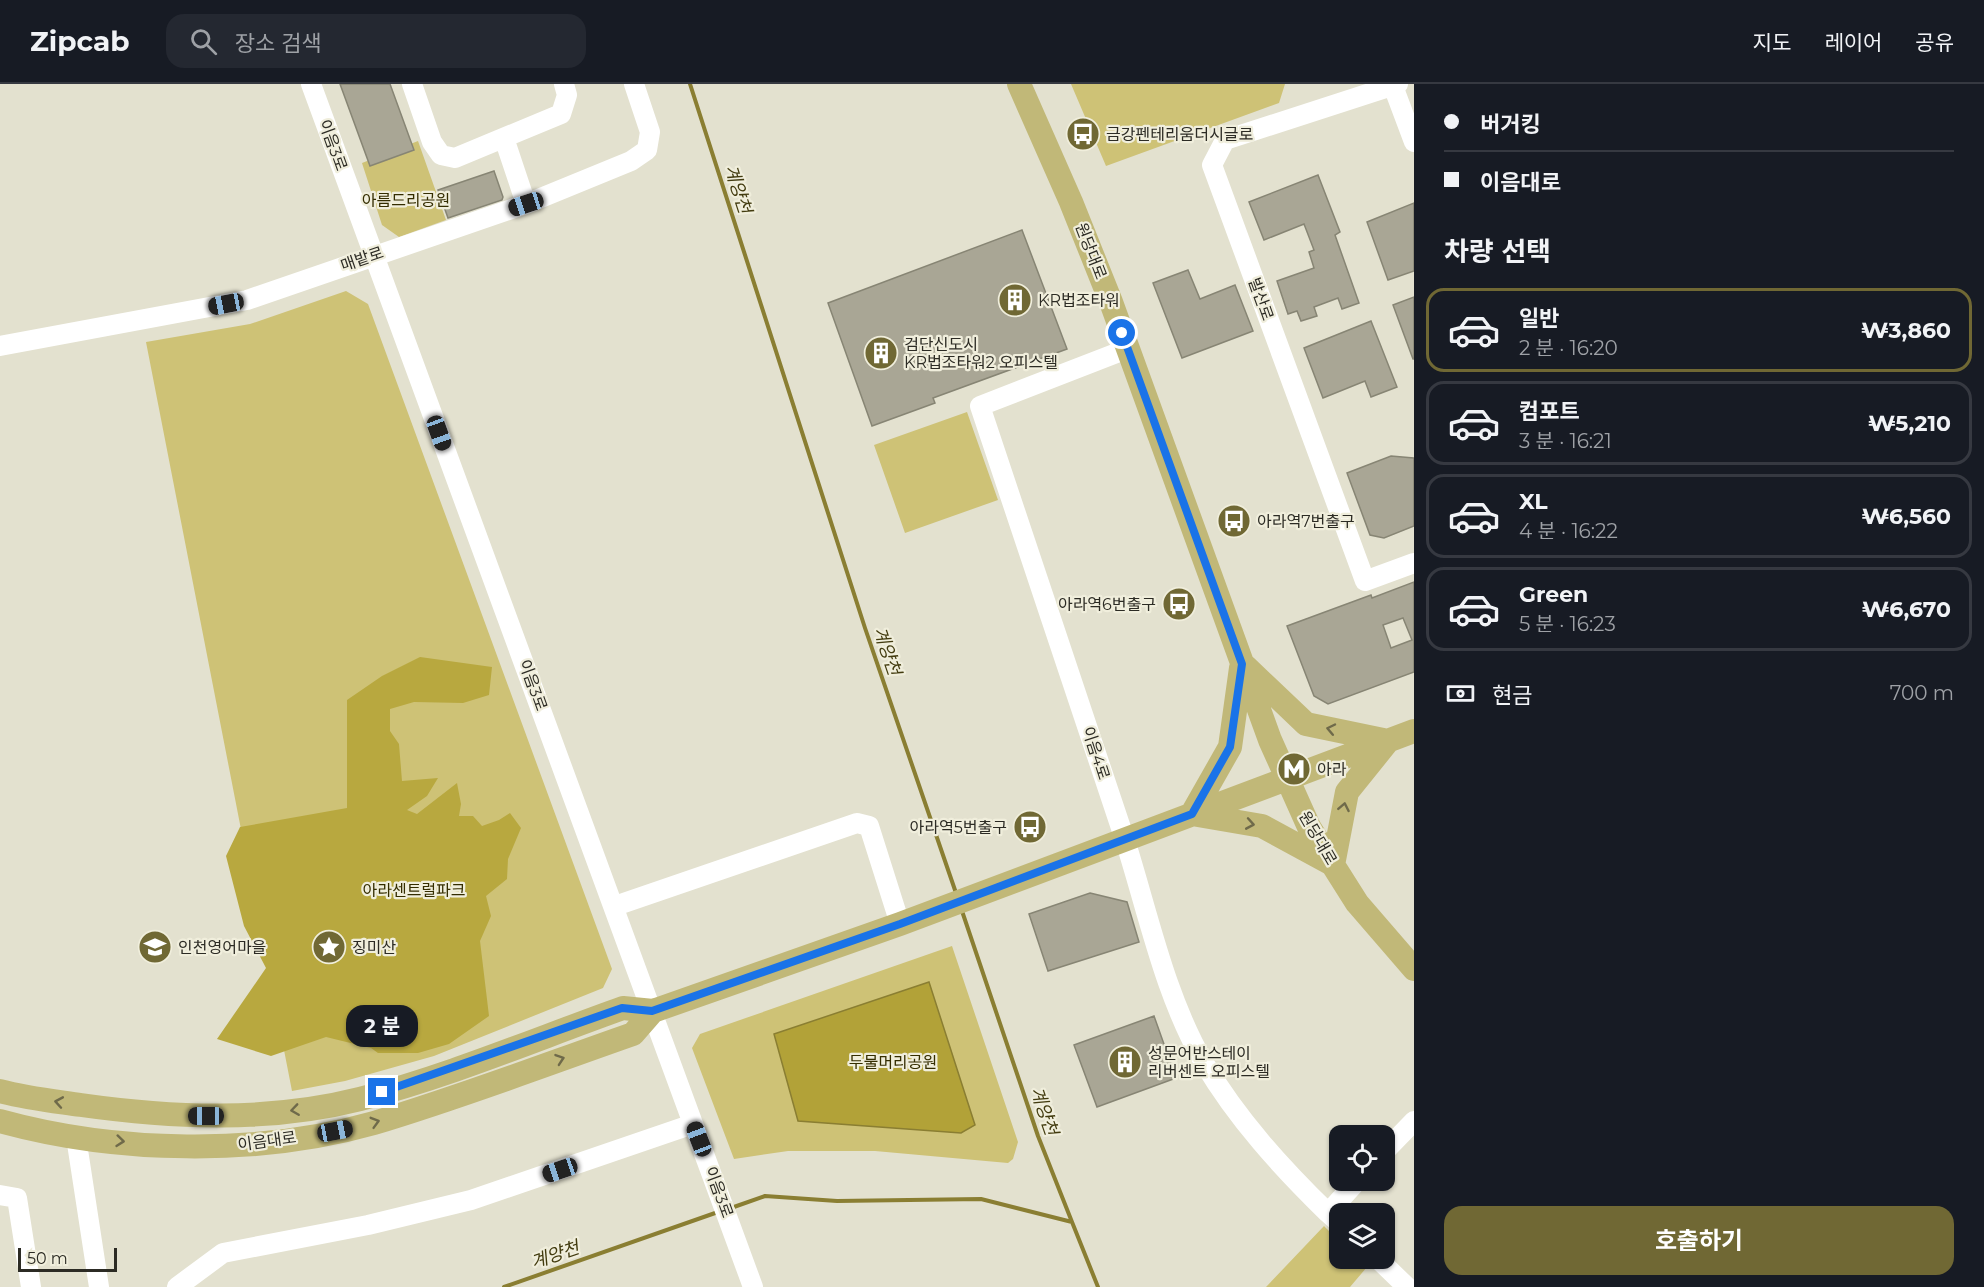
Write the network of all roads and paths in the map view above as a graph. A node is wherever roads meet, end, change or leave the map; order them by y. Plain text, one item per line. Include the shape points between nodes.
1 (311, 84) edge
2 (412, 84) edge
3 (564, 84) edge
4 (634, 84) edge
5 (1019, 84) edge
6 (1396, 85) edge
7 (504, 138) junction
8 (1414, 142) edge
9 (526, 204) junction
10 (372, 255) junction
11 (0, 346) edge
12 (1127, 349) junction
13 (1414, 563) edge
14 (1242, 664) junction
15 (1414, 731) edge
16 (1388, 741) junction
17 (1287, 778) junction
18 (1192, 814) junction
19 (1124, 839) junction
20 (1333, 864) junction
21 (615, 906) junction
22 (900, 924) junction
23 (1414, 969) edge
24 (652, 1011) junction
25 (0, 1091) edge
26 (0, 1120) edge
27 (1414, 1121) edge
28 (693, 1124) junction
29 (76, 1137) junction
30 (1395, 1141) edge
31 (0, 1195) edge
32 (1329, 1213) edge
33 (1388, 1269) edge
34 (31, 1287) edge
35 (99, 1287) edge
36 (177, 1287) edge
37 (753, 1287) edge
38 (1407, 1287) edge

1 - 10 street, 이음3로
2 - 7 street via 432,142 441,155 455,158
3 - 7 street via 567,95 561,114
4 - 9 street, 매밭로 via 650,132 647,150
5 - 12 main road, 원당대로 via 1071,202
6 - 8 street
6 - 13 street, 발산로 via 1225,140 1212,165 1365,581
7 - 9 street
9 - 10 street, 매밭로
10 - 11 street, 매밭로 via 247,300
10 - 21 street, 이음3로
12 - 14 main road, 원당대로
12 - 19 street, 이음4로 via 980,406
16 -> 14 main road via 1306,723
14 - 17 main road, 원당대로
14 - 18 main road via 1230,747
15 - 16 main road, 이음대로
16 - 17 main road, 이음대로
20 -> 16 main road via 1347,792
17 - 18 main road, 이음대로
17 - 20 main road, 원당대로 via 1309,827
18 - 19 main road, 이음대로
18 -> 20 main road via 1262,826
19 - 22 main road, 이음대로
19 - 32 street, 이음4로 via 1178,1009 1203,1062 1237,1114 1284,1170
20 - 23 main road, 원당대로 via 1357,903
21 - 22 street via 857,823 869,826
21 - 24 street, 이음3로
22 - 24 main road, 이음대로
24 -> 25 main road, 이음대로 via 622,1008 360,1099 293,1111 182,1116 130,1112
24 - 28 street, 이음3로
29 -> 24 main road, 이음대로 via 179,1146 233,1146 373,1123 633,1034
26 - 29 main road, 이음대로
27 - 30 street
28 - 36 street via 471,1200 223,1253
28 - 37 street, 이음3로
29 - 35 street
31 - 34 street via 17,1198
33 - 38 street

